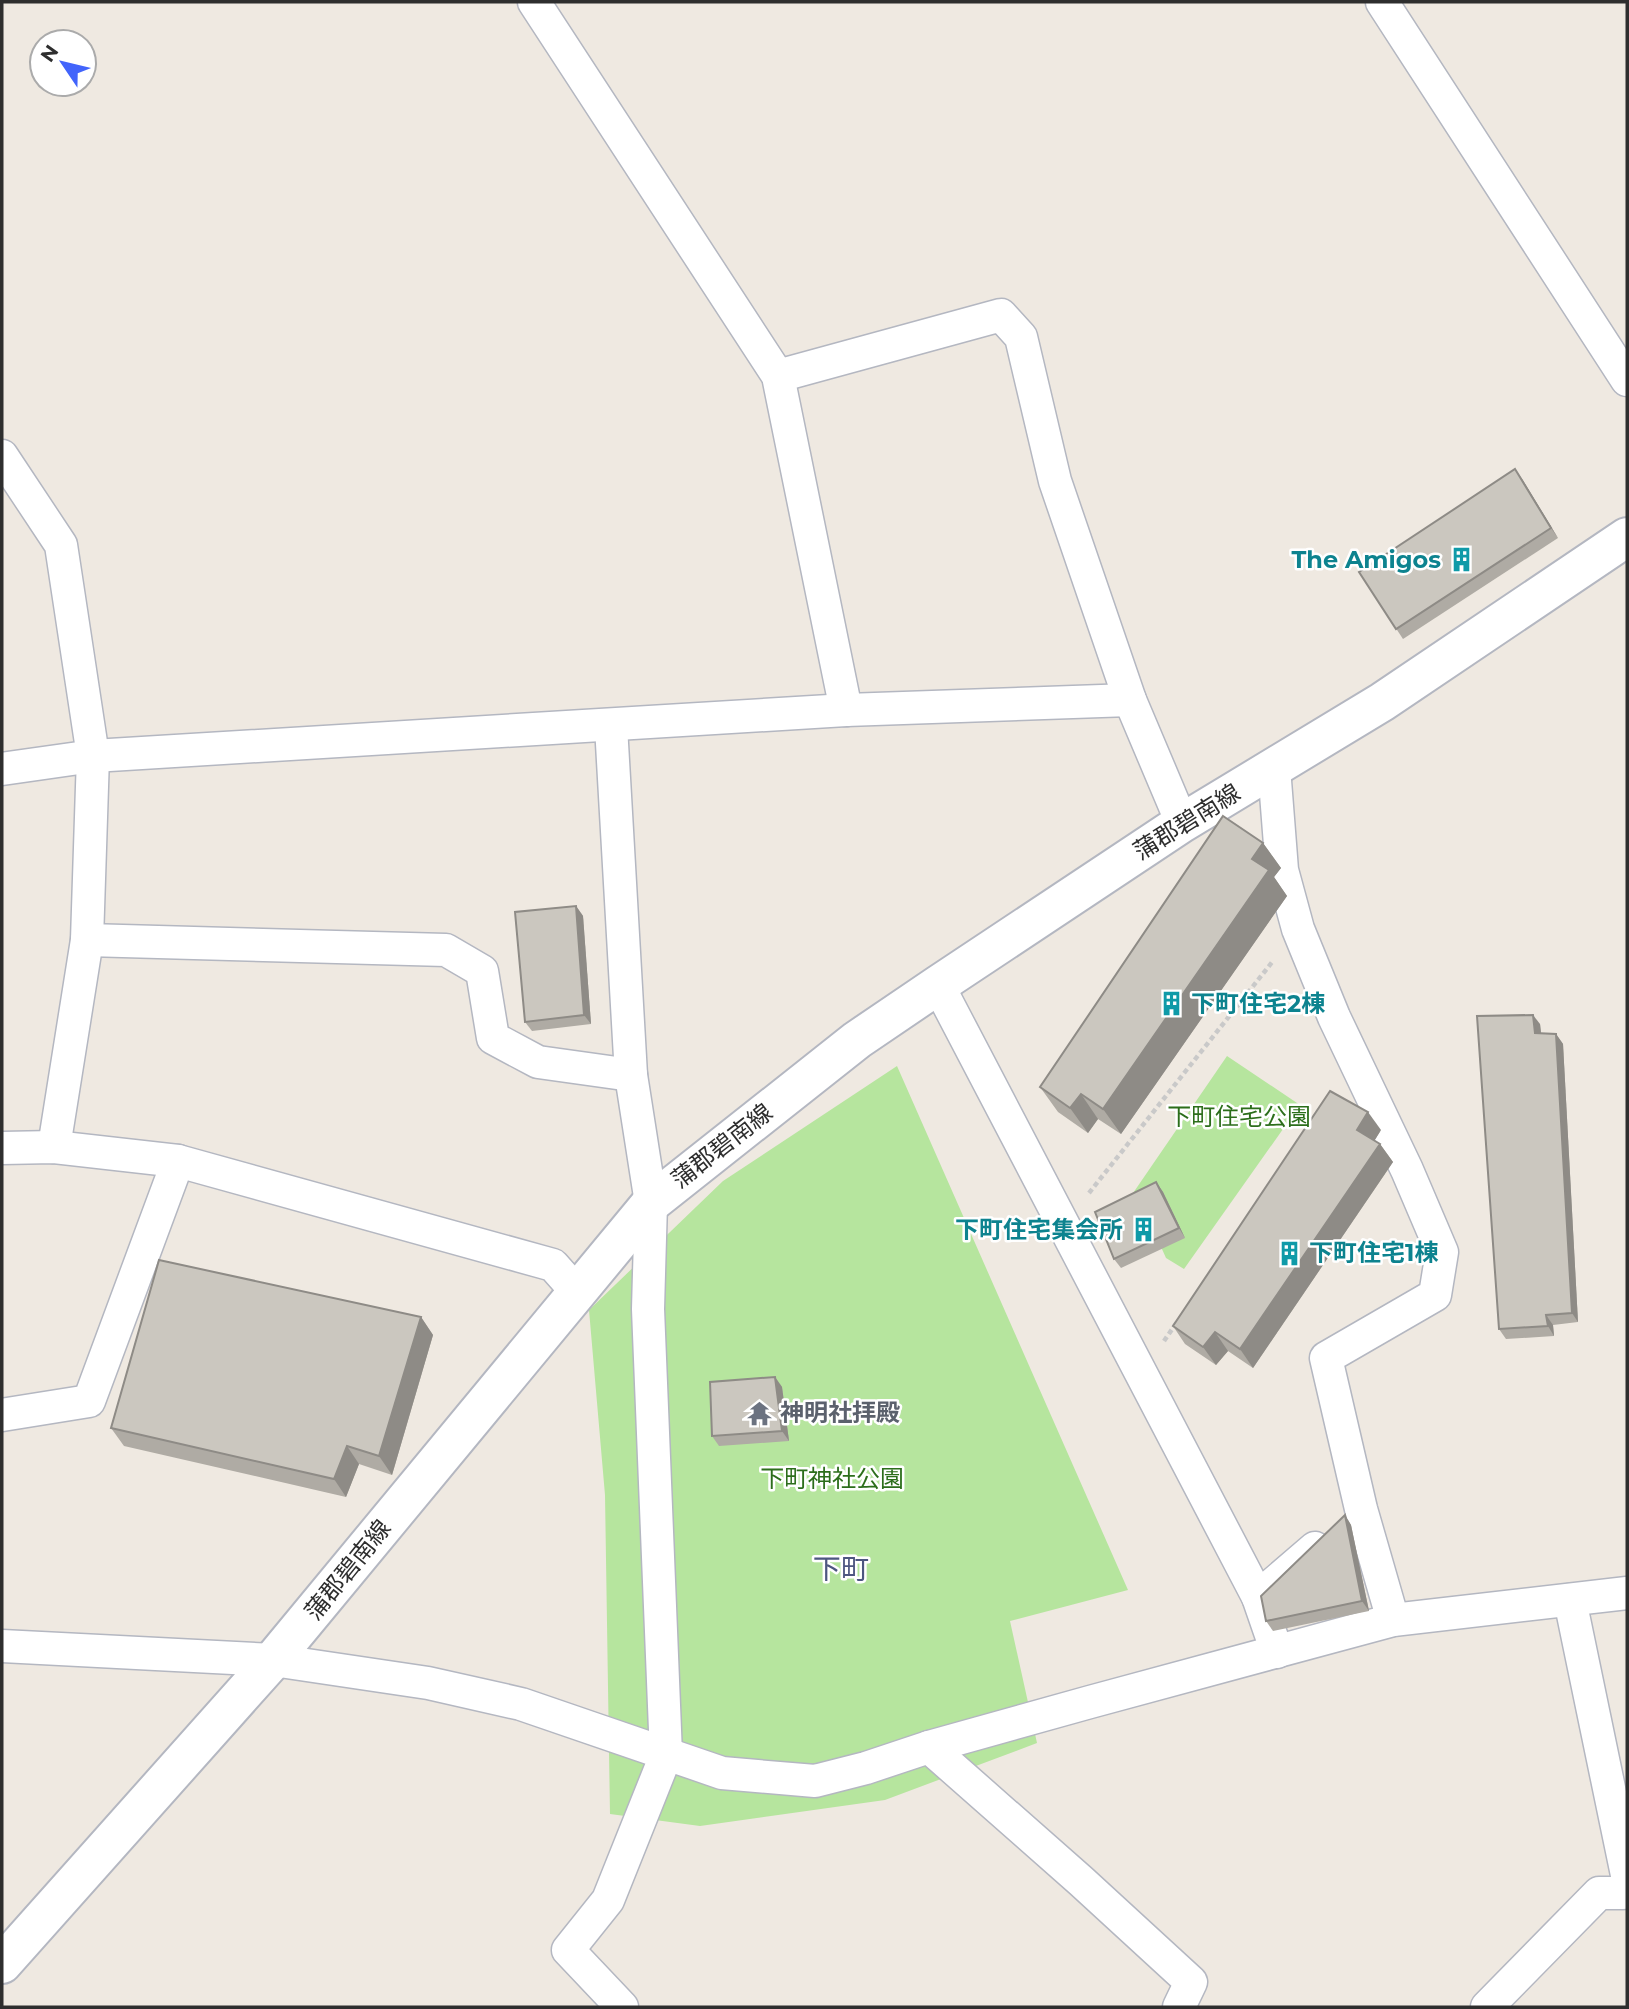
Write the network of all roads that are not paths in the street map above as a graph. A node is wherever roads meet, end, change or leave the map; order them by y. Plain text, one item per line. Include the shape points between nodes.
1 (534, 2) edge
2 (1382, 2) edge
3 (778, 376) junction
4 (1627, 380) edge
5 (2, 456) edge
6 (1627, 537) edge
7 (1130, 700) junction
8 (846, 710) junction
9 (611, 726) junction
10 (93, 756) junction
11 (1275, 768) junction
12 (2, 769) edge
13 (1182, 823) junction
14 (87, 940) junction
15 (938, 985) junction
16 (631, 1075) junction
17 (54, 1147) junction
18 (2, 1148) edge
19 (178, 1161) junction
20 (651, 1203) junction
21 (576, 1291) junction
22 (2, 1415) edge
23 (1361, 1509) junction
24 (1627, 1593) edge
25 (1258, 1597) junction
26 (1570, 1600) junction
27 (1393, 1620) junction
28 (2, 1646) edge
29 (1277, 1652) junction
30 (273, 1660) junction
31 (929, 1747) junction
32 (666, 1755) junction
33 (1626, 1887) edge
34 (2, 1964) edge
35 (622, 2007) edge
36 (1179, 2007) edge
37 (1488, 2007) edge

1 - 3 street
2 - 4 street
3 - 7 street via 1001,315 1021,337 1055,481
3 - 8 street
5 - 10 street via 61,545
6 - 11 main road, 蒲郡碧南線 via 1382,702
7 - 8 street
7 - 13 street
8 - 9 street
9 - 10 street
9 - 16 street
10 - 12 street
10 - 14 street
11 - 13 main road, 蒲郡碧南線
11 - 23 street via 1282,870 1298,929 1442,1252 1435,1295 1326,1358
13 - 15 main road, 蒲郡碧南線
14 - 16 street via 446,950 482,971 493,1038 538,1062
14 - 17 street
15 - 20 main road, 蒲郡碧南線 via 857,1040
15 - 25 street
16 - 20 street
17 - 18 street
17 - 19 street
19 - 21 street via 553,1265
19 - 22 street via 89,1401
20 - 21 main road, 蒲郡碧南線
20 - 32 street via 648,1309
21 - 30 main road, 蒲郡碧南線
23 - 25 street
23 - 27 street
24 - 26 street
25 - 29 street
26 - 27 street
26 - 33 street
27 - 29 street
28 - 30 street
29 - 31 street
30 - 32 street via 428,1683 521,1704
30 - 34 main road, 蒲郡碧南線
31 - 32 street via 815,1781 722,1773
31 - 36 street via 1191,1982
32 - 35 street via 607,1900 568,1950
33 - 37 street via 1599,1893

